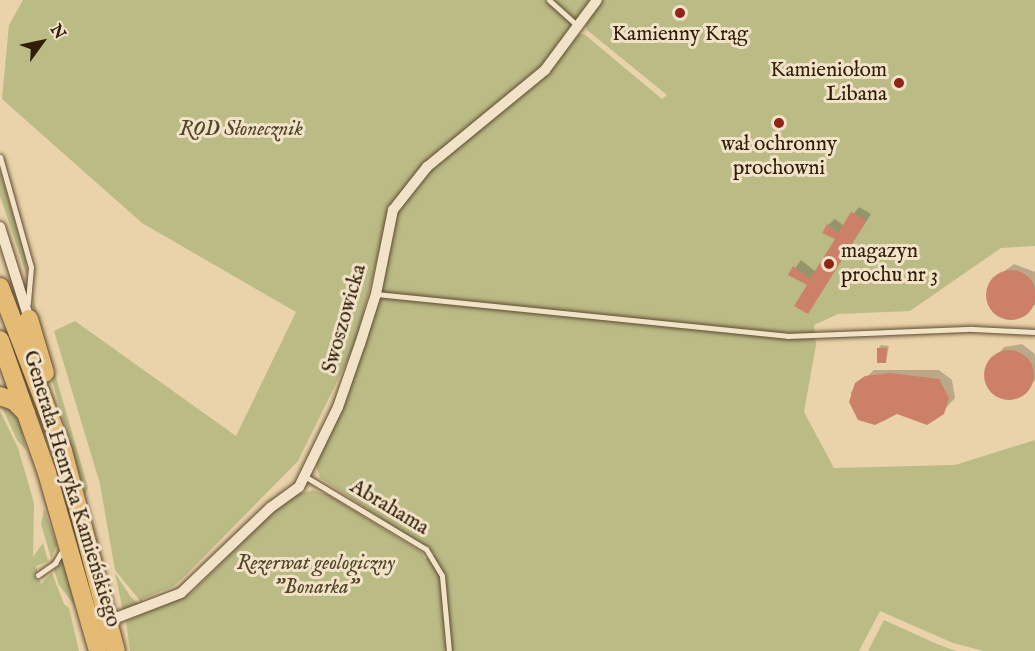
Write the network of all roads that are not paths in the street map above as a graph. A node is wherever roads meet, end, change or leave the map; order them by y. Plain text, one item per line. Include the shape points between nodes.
1 (549, 0) edge
2 (597, 0) edge
3 (579, 26) junction
4 (0, 157) edge
5 (0, 227) edge
6 (0, 287) edge
7 (376, 294) junction
8 (28, 319) junction
9 (1035, 332) edge
10 (2, 345) edge
11 (0, 373) edge
12 (0, 396) edge
13 (27, 414) junction
14 (63, 451) junction
15 (306, 477) junction
16 (66, 541) junction
17 (38, 575) dead end
18 (108, 621) junction
19 (98, 651) edge
20 (116, 651) edge
21 (449, 651) edge

1 - 3 lane
2 - 3 street, Swoszowicka
3 - 7 street, Swoszowicka via 545,70 427,167 393,210
4 - 8 lane via 31,267
5 - 8 street, Generała Henryka Kamieńskiego
6 - 14 main road, Generała Henryka Kamieńskiego
7 - 9 lane via 787,336 973,329
7 - 15 street, Swoszowicka via 339,407
8 - 14 main road
10 - 11 main road
10 - 13 main road, Generała Henryka Kamieńskiego
12 - 13 main road via 14,401
13 - 16 main road, Generała Henryka Kamieńskiego
14 - 18 main road, Generała Henryka Kamieńskiego
15 - 18 street, Swoszowicka via 181,593
15 - 21 lane, Abrahama via 426,549 442,576
16 - 17 lane via 61,556
16 - 19 main road, Generała Henryka Kamieńskiego
18 - 20 main road, Generała Henryka Kamieńskiego

